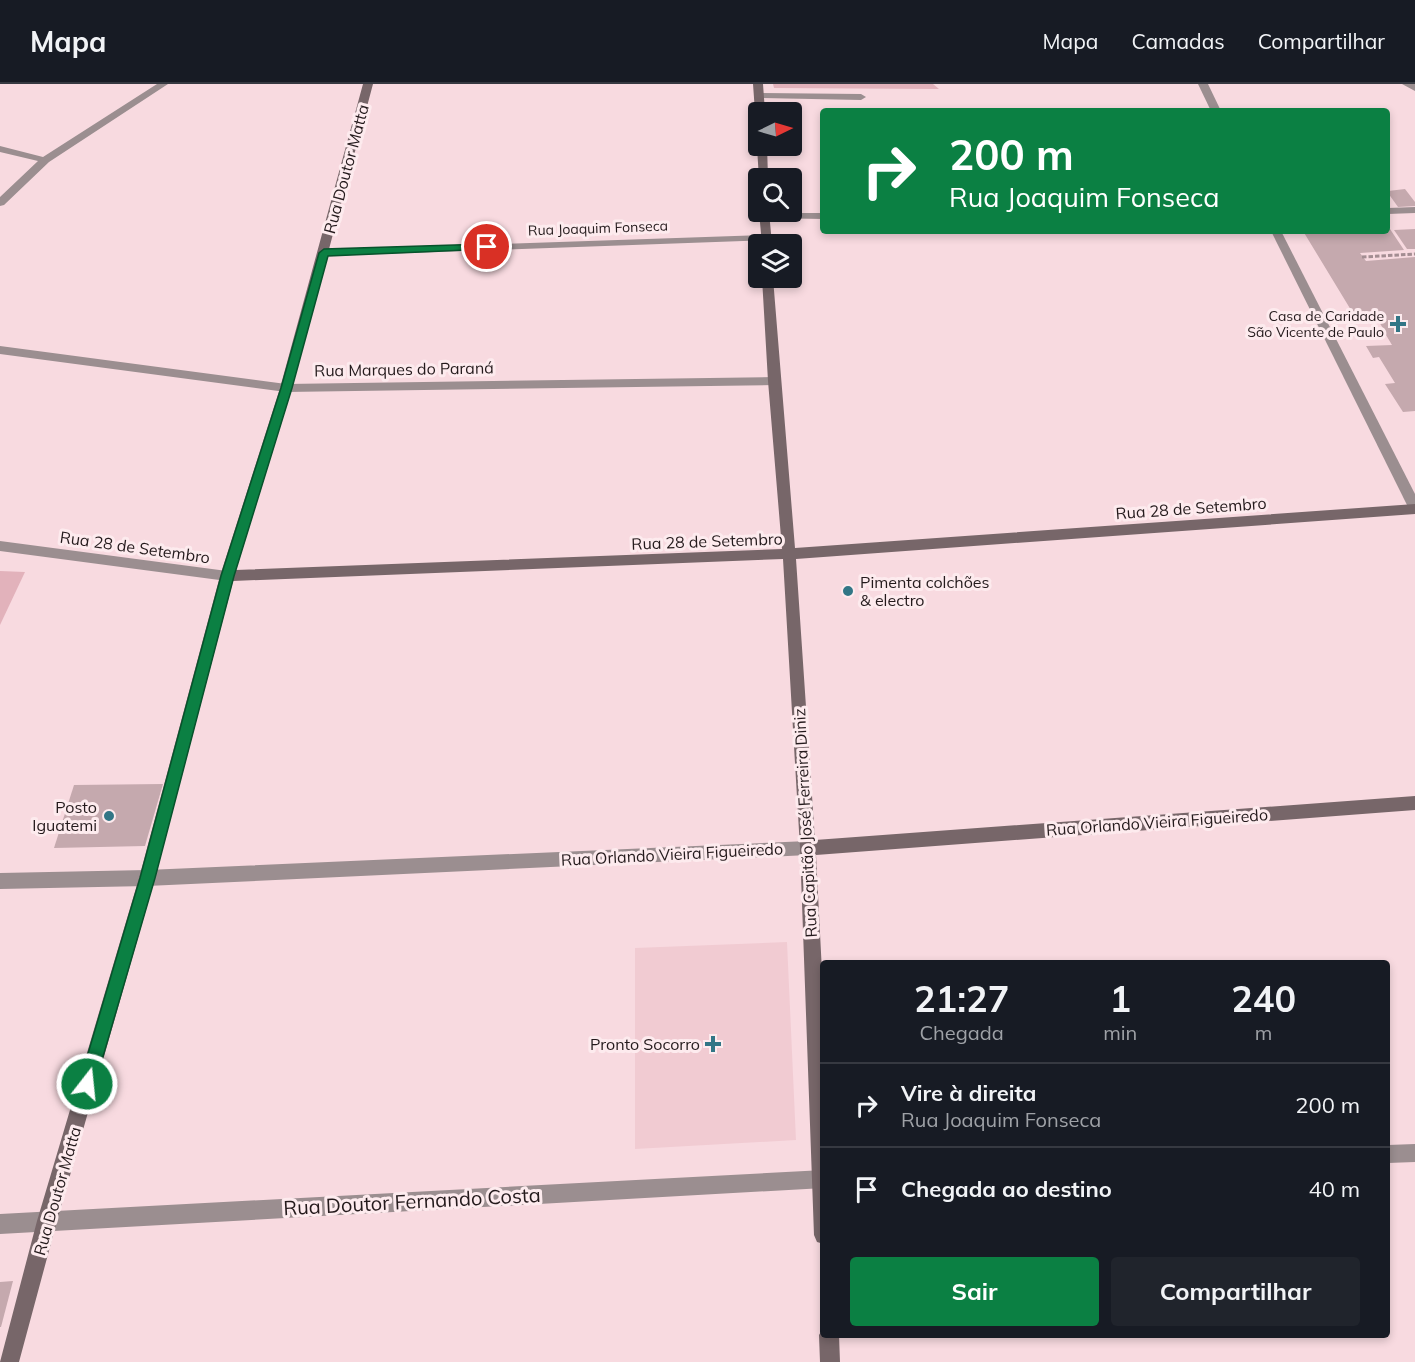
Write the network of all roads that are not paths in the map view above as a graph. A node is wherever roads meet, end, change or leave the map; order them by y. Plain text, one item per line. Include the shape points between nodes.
1 (163, 84) edge
2 (368, 84) edge
3 (758, 84) edge
4 (1203, 84) edge
5 (1407, 84) edge
6 (1415, 88) edge
7 (760, 96) junction
8 (861, 97) dead end
9 (760, 102) edge
10 (1215, 108) edge
11 (0, 149) edge
12 (45, 160) junction
13 (0, 203) edge
14 (1415, 210) edge
15 (1390, 211) edge
16 (802, 215) edge
17 (820, 216) edge
18 (1278, 234) edge
19 (748, 241) edge
20 (324, 253) junction
21 (769, 288) edge
22 (0, 350) edge
23 (774, 381) junction
24 (286, 388) junction
25 (1415, 508) edge
26 (0, 546) edge
27 (789, 554) junction
28 (227, 576) junction
29 (1415, 802) edge
30 (808, 848) junction
31 (147, 878) junction
32 (0, 881) edge
33 (820, 1132) edge
34 (1415, 1153) edge
35 (1390, 1154) edge
36 (820, 1179) edge
37 (47, 1221) junction
38 (0, 1224) edge
39 (829, 1338) edge
40 (9, 1362) edge
41 (830, 1362) edge

1 - 12 street
2 - 20 main road, Rua Doutor Matta
3 - 7 main road
4 - 10 street
5 - 6 street
7 - 8 street
7 - 9 main road
11 - 12 street
12 - 13 street
14 - 15 street
16 - 17 street
18 - 25 street
19 - 20 street, Rua Joaquim Fonseca
20 - 24 main road, Rua Doutor Matta
21 - 23 main road, Rua Capitão José Ferreira Diniz
22 - 24 street, Rua Marques do Paraná
23 - 24 street, Rua Marques do Paraná
23 - 27 main road, Rua Capitão José Ferreira Diniz
24 - 28 main road, Rua Doutor Matta
25 - 27 main road, Rua 28 de Setembro
26 - 28 street, Rua 28 de Setembro
27 - 28 main road, Rua 28 de Setembro
27 - 30 main road, Rua Capitão José Ferreira Diniz
28 - 31 main road, Rua Doutor Matta
29 - 30 main road, Rua Orlando Vieira Figueiredo
30 - 31 street, Rua Orlando Vieira Figueiredo
30 - 33 main road, Rua Capitão José Ferreira Diniz
31 - 32 street, Rua Orlando Vieira Figueiredo
31 - 37 main road, Rua Doutor Matta
34 - 35 street
36 - 37 street, Rua Doutor Fernando Costa
37 - 38 street, Rua Doutor Fernando Costa
37 - 40 main road, Rua Doutor Matta
39 - 41 main road

